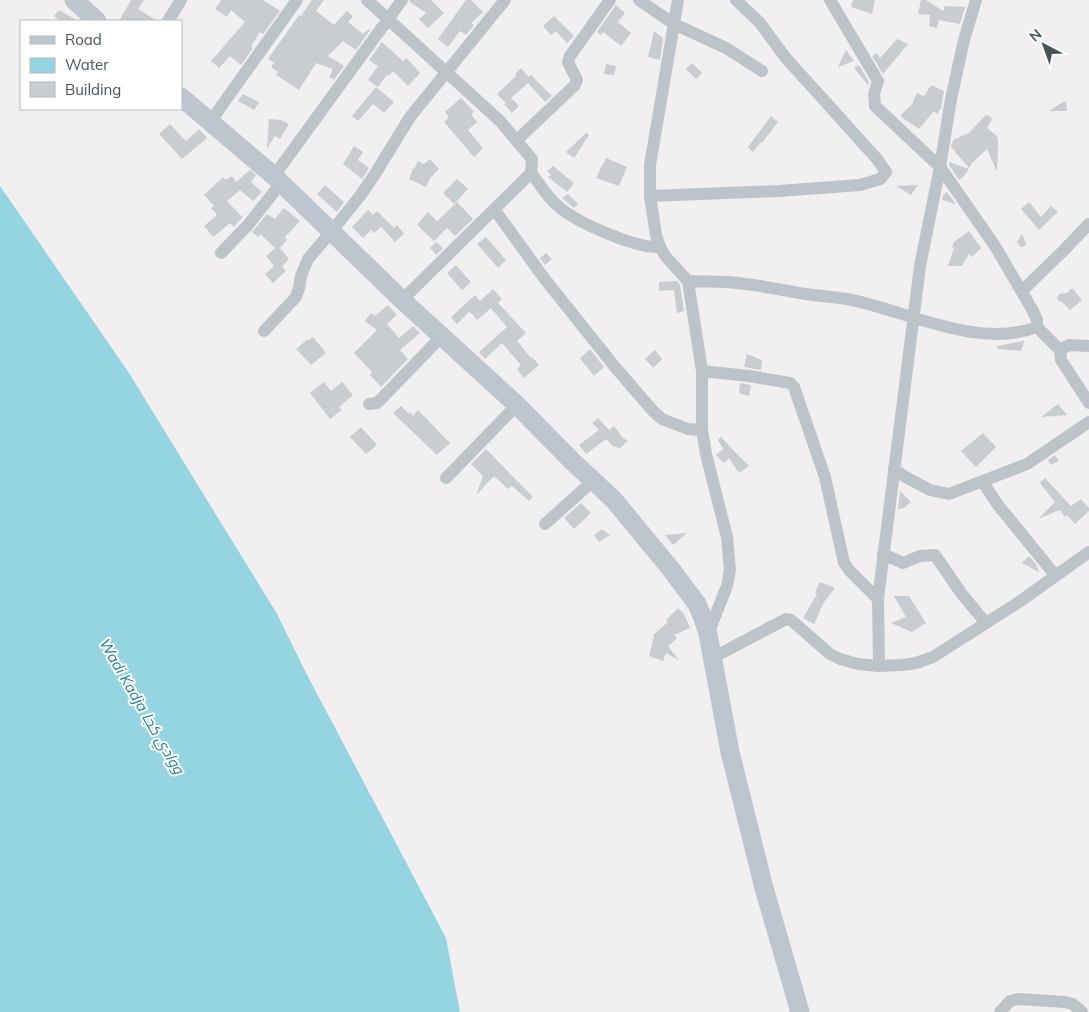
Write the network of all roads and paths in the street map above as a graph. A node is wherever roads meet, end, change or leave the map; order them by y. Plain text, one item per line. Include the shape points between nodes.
1 (75, 0) edge
2 (181, 0) edge
3 (297, 0) edge
4 (367, 0) edge
5 (402, 0) edge
6 (505, 0) edge
7 (610, 0) edge
8 (639, 0) edge
9 (678, 0) edge
10 (736, 0) edge
11 (830, 0) edge
12 (976, 0) edge
13 (96, 20) edge
14 (169, 20) edge
15 (389, 20) junction
16 (674, 24) junction
17 (762, 71) dead end
18 (446, 73) junction
19 (182, 98) edge
20 (210, 122) junction
21 (517, 140) junction
22 (940, 167) junction
23 (531, 173) junction
24 (278, 179) junction
25 (650, 196) junction
26 (494, 209) junction
27 (1089, 224) edge
28 (331, 232) junction
29 (660, 247) junction
30 (220, 252) dead end
31 (688, 281) junction
32 (1023, 290) junction
33 (402, 300) junction
34 (913, 316) junction
35 (1037, 328) junction
36 (264, 331) dead end
37 (442, 336) junction
38 (1089, 346) edge
39 (1060, 350) junction
40 (702, 371) junction
41 (1089, 403) edge
42 (369, 404) dead end
43 (517, 405) junction
44 (1089, 422) edge
45 (702, 430) junction
46 (894, 468) junction
47 (446, 478) dead end
48 (593, 481) junction
49 (982, 482) junction
50 (545, 524) dead end
51 (1089, 552) edge
52 (883, 554) junction
53 (1055, 575) junction
54 (878, 599) junction
55 (985, 622) junction
56 (708, 634) junction
57 (712, 658) junction
58 (879, 666) junction
59 (800, 1012) edge
60 (1000, 1012) edge
61 (1082, 1012) edge

1 - 13 main road
2 - 14 street
3 - 20 street
4 - 15 street
5 - 15 street
6 - 18 street
7 - 21 street via 570,56 568,62 577,80 574,86
8 - 16 street
9 - 16 street
10 - 25 street via 760,23 785,57 886,172 880,179 860,185
11 - 22 street via 878,81 875,106
12 - 22 street via 951,99
15 - 18 street
15 - 24 street
16 - 17 street via 726,48
16 - 25 street via 650,165
18 - 21 street
18 - 28 street via 410,117 375,174
19 - 20 main road
20 - 24 main road
21 - 23 street via 532,159
22 - 32 street
22 - 34 street
23 - 26 street
23 - 29 street via 549,197 569,214 621,239
24 - 28 main road
24 - 30 street via 248,224
25 - 29 street
26 - 33 street
26 - 45 street via 544,278 653,411 679,426
27 - 32 street
28 - 33 main road
28 - 36 street via 308,258 296,297
29 - 31 street
31 - 34 street via 746,284 848,299
31 - 40 street
32 - 35 street via 1037,320
33 - 37 main road
34 - 35 street via 983,334 1007,334
34 - 46 street
35 - 39 street
37 - 42 street via 377,403
37 - 43 main road
38 - 39 street via 1069,345
39 - 41 street via 1061,360
40 - 45 street
40 - 54 street via 749,376 794,387 825,477 844,563
43 - 47 street
43 - 48 main road
44 - 49 street via 1027,464
45 - 56 street via 727,537 730,570
46 - 49 street via 930,490 949,494
46 - 52 street
48 - 50 street
48 - 56 main road via 613,499 670,568 697,604
49 - 53 street
51 - 53 street
52 - 54 street
52 - 55 street via 903,563 920,556 935,555
53 - 55 street
54 - 58 street
55 - 58 street via 933,657 902,666
56 - 57 main road
57 - 58 street via 791,620 830,654 858,664
57 - 59 main road via 730,752 764,888
60 - 61 street via 1018,999 1058,1000 1073,1004

